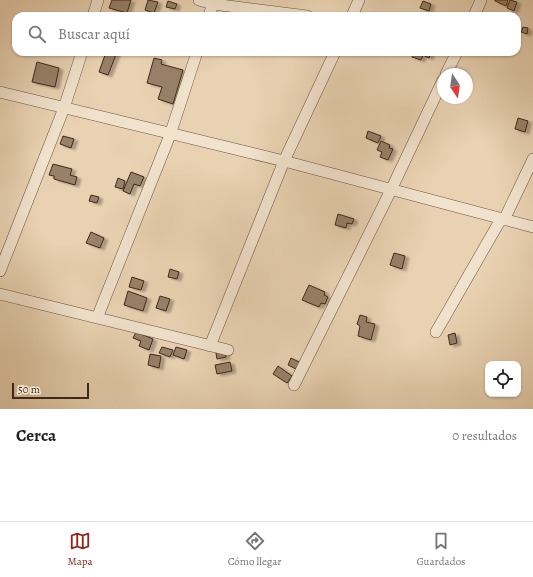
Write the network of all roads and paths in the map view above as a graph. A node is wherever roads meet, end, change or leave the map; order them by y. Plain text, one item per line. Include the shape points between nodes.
1 (98, 0) edge
2 (199, 0) edge
3 (359, 0) edge
4 (481, 0) edge
5 (213, 2) edge
6 (94, 12) edge
7 (210, 12) edge
8 (280, 12) edge
9 (354, 12) edge
10 (476, 12) edge
11 (81, 56) edge
12 (196, 56) edge
13 (333, 56) edge
14 (454, 56) edge
15 (449, 68) edge
16 (0, 92) edge
17 (437, 93) edge
18 (64, 108) junction
19 (170, 135) junction
20 (533, 159) edge
21 (284, 162) junction
22 (391, 190) junction
23 (502, 219) junction
24 (533, 227) edge
25 (0, 271) edge
26 (0, 294) edge
27 (97, 318) junction
28 (436, 332) dead end
29 (210, 346) junction
30 (228, 350) dead end
31 (294, 385) dead end

1 - 6 street
2 - 5 street
3 - 9 street
4 - 10 street
5 - 7 street
5 - 8 street
11 - 18 street
12 - 19 street
13 - 21 street
14 - 15 street
16 - 18 street
17 - 22 street
18 - 19 street
18 - 25 street
19 - 21 street
19 - 27 street
20 - 23 street
21 - 22 street
21 - 29 street
22 - 23 street
22 - 31 street
23 - 24 street
23 - 28 street
26 - 27 street
27 - 29 street
29 - 30 street

